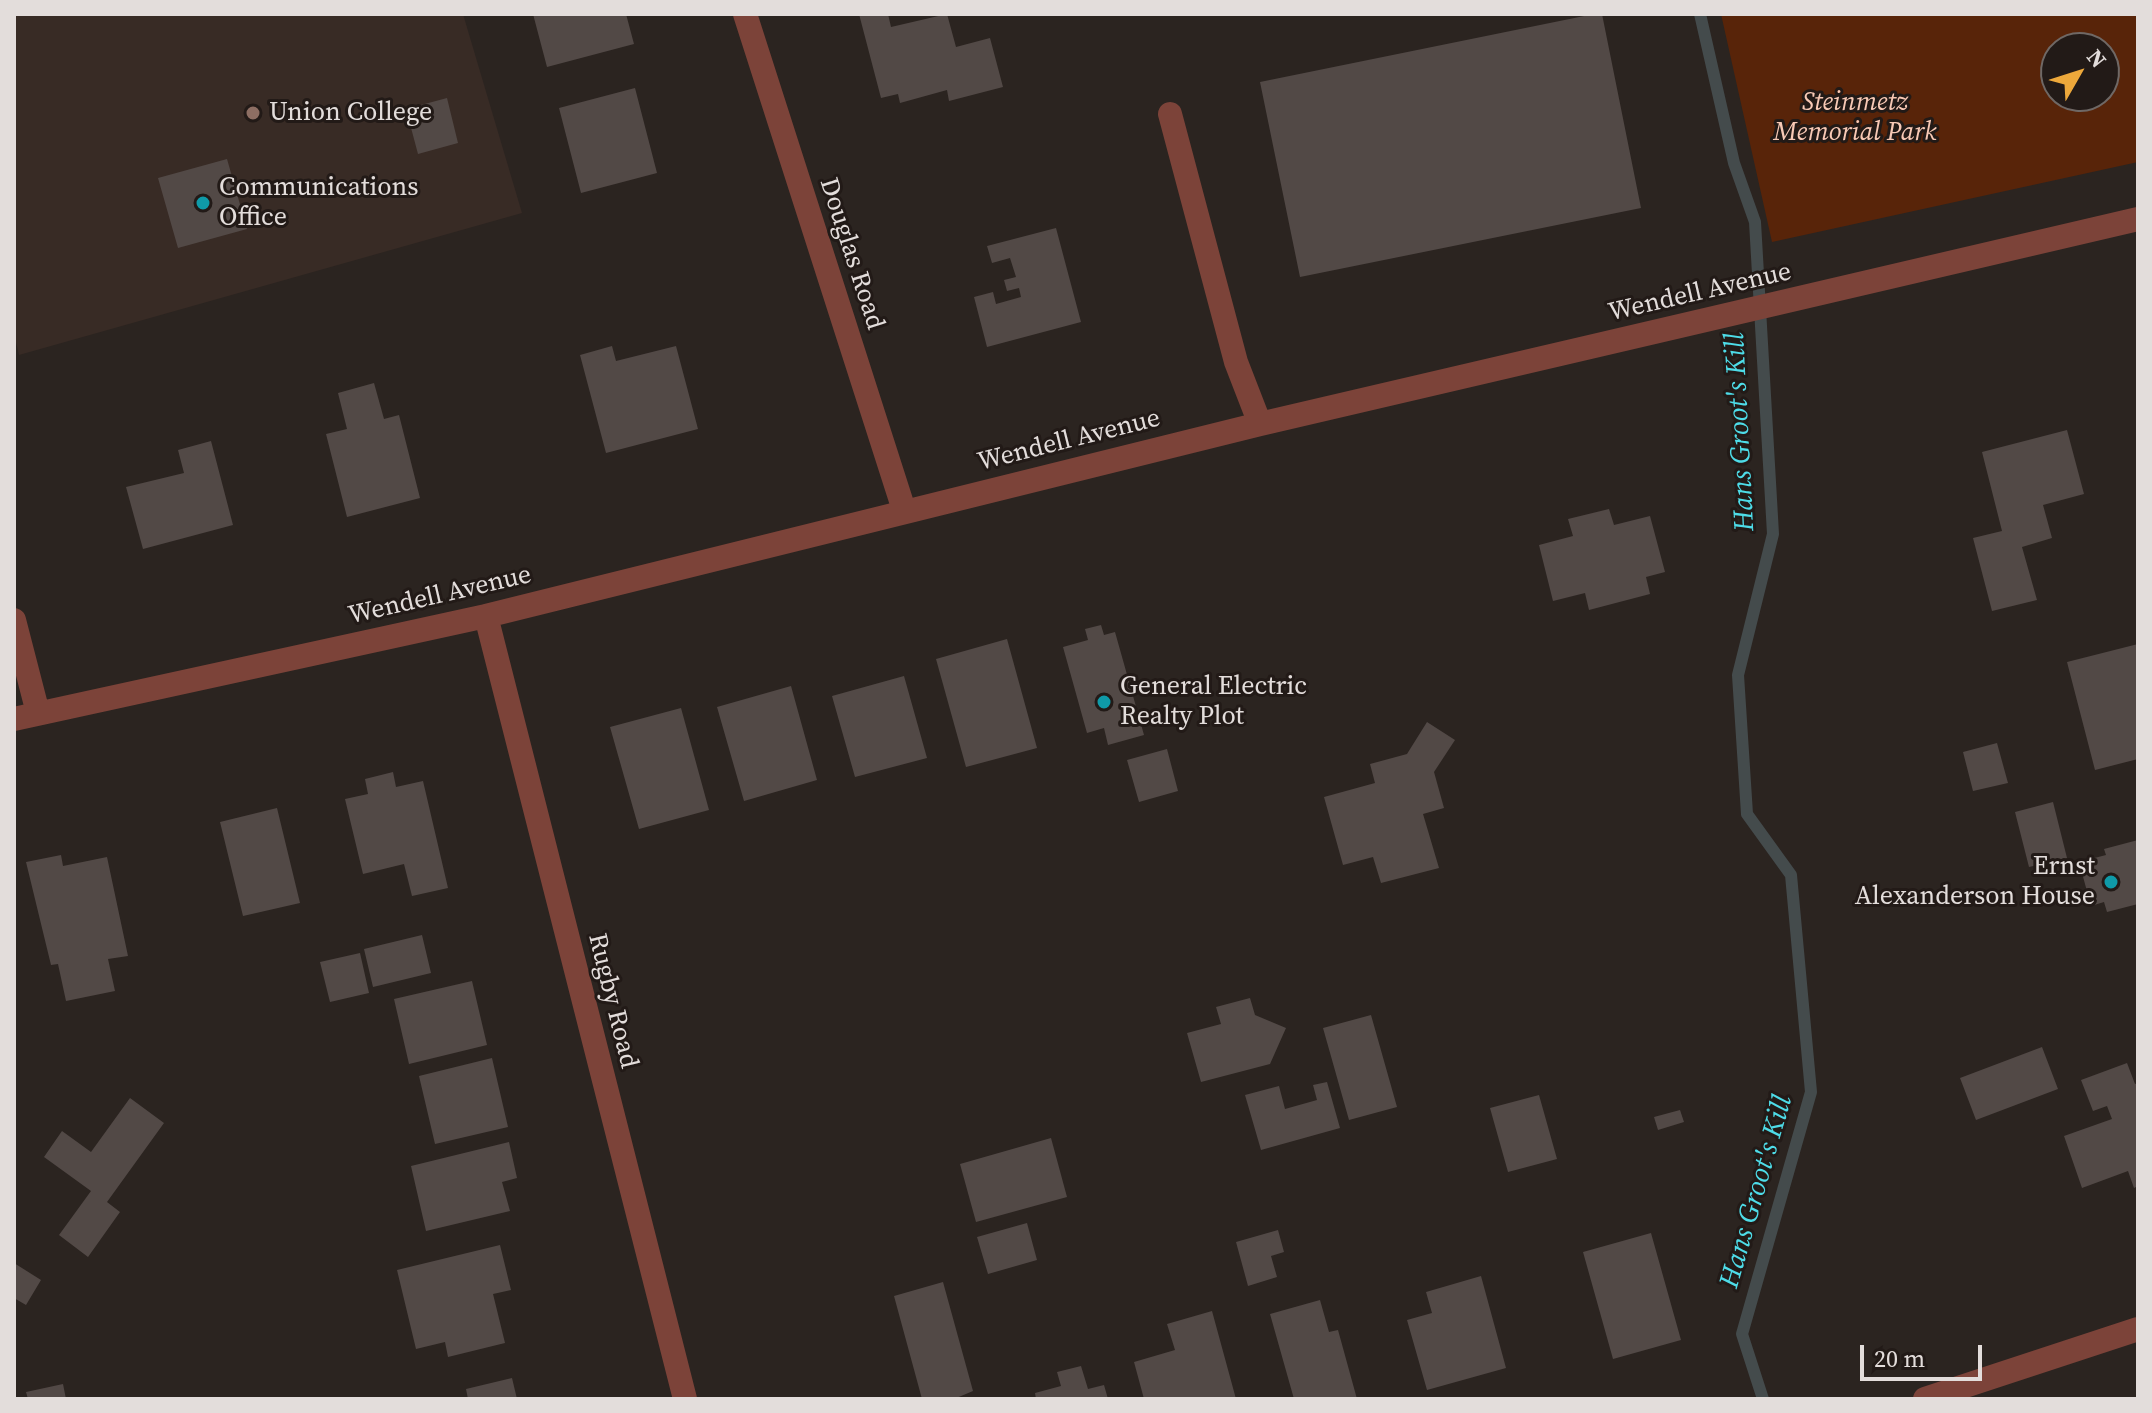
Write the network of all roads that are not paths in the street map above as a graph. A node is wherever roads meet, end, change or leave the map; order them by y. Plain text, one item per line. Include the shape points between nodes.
1 (745, 14) edge
2 (1170, 114) dead end
3 (2138, 219) edge
4 (1260, 424) junction
5 (904, 510) junction
6 (486, 616) junction
7 (14, 620) edge
8 (26, 716) edge
9 (2138, 1329) edge
10 (685, 1399) edge
11 (1925, 1399) edge

1 - 5 street, Douglas Road
2 - 4 street via 1236,362
3 - 4 street, Wendell Avenue
4 - 5 street, Wendell Avenue
5 - 6 street, Wendell Avenue
6 - 8 street, Wendell Avenue
6 - 10 street, Rugby Road
7 - 8 street
9 - 11 street

